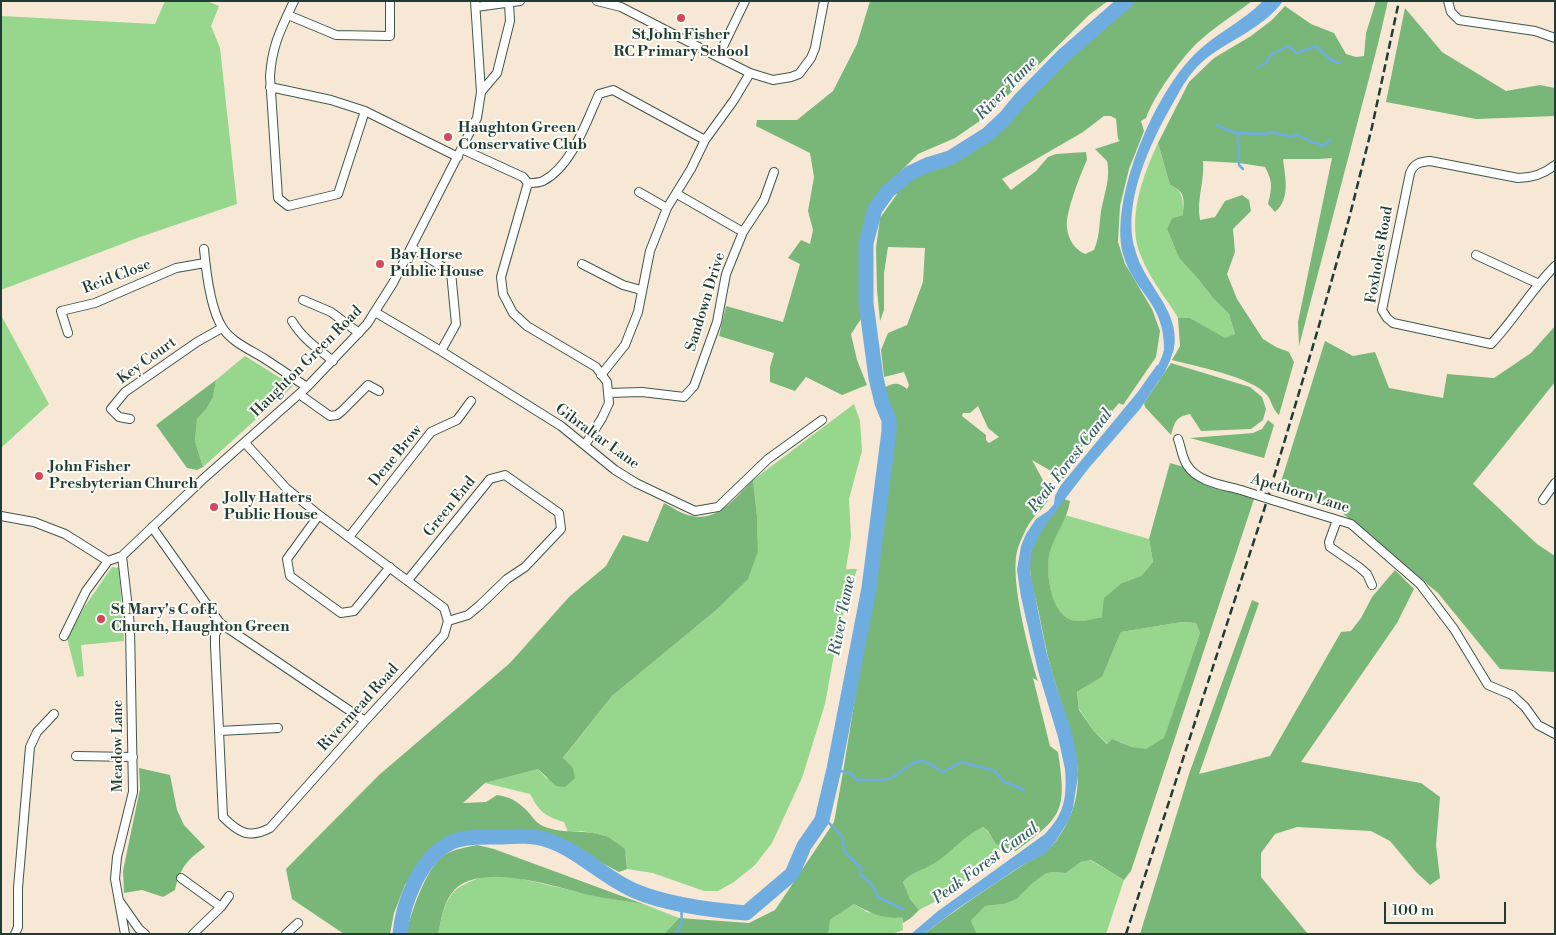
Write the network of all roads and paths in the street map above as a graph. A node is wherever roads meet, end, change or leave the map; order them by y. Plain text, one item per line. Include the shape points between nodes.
1 (294, 1) edge
2 (390, 1) edge
3 (520, 1) edge
4 (597, 1) edge
5 (745, 1) edge
6 (824, 1) edge
7 (1448, 1) edge
8 (509, 3) junction
9 (475, 4) edge
10 (288, 14) junction
11 (1555, 38) edge
12 (718, 58) junction
13 (750, 72) junction
14 (270, 87) junction
15 (481, 92) junction
16 (366, 111) junction
17 (705, 140) junction
18 (462, 149) junction
19 (458, 157) junction
20 (1555, 165) edge
21 (774, 172) dead end
22 (528, 183) junction
23 (639, 192) dead end
24 (677, 194) junction
25 (667, 208) junction
26 (744, 232) junction
27 (412, 248) junction
28 (204, 249) dead end
29 (1476, 255) dead end
30 (205, 263) junction
31 (582, 264) dead end
32 (1555, 266) edge
33 (1539, 284) junction
34 (641, 290) junction
35 (303, 300) dead end
36 (375, 312) junction
37 (292, 321) dead end
38 (222, 328) junction
39 (68, 333) dead end
40 (359, 333) junction
41 (441, 351) junction
42 (333, 360) junction
43 (602, 374) junction
44 (307, 387) junction
45 (379, 392) dead end
46 (608, 393) junction
47 (299, 394) junction
48 (472, 401) dead end
49 (130, 419) dead end
50 (822, 420) dead end
51 (1178, 439) dead end
52 (245, 443) junction
53 (585, 445) junction
54 (1555, 483) edge
55 (1543, 500) dead end
56 (319, 515) junction
57 (1, 516) edge
58 (1337, 520) junction
59 (152, 527) junction
60 (349, 537) junction
61 (122, 556) junction
62 (108, 561) junction
63 (390, 567) junction
64 (408, 580) junction
65 (1372, 585) dead end
66 (448, 620) junction
67 (220, 623) junction
68 (64, 636) dead end
69 (54, 714) dead end
70 (365, 721) junction
71 (278, 728) dead end
72 (219, 731) junction
73 (1555, 734) edge
74 (76, 756) dead end
75 (132, 757) junction
76 (181, 878) dead end
77 (230, 896) dead end
78 (118, 901) junction
79 (221, 907) junction
80 (298, 923) dead end
81 (15, 934) edge
82 (125, 934) edge
83 (145, 934) edge
84 (193, 934) edge
85 (286, 934) edge

1 - 10 street
2 - 10 street via 390,36 336,36
3 - 8 street
4 - 12 street via 620,7
5 - 12 street
6 - 13 street via 815,48 799,74 774,80
7 - 11 street via 1451,12 1459,20 1535,31
8 - 9 street
8 - 15 street, Haughton Green Road via 510,22 497,72
9 - 15 street, Haughton Green Road
10 - 14 street via 271,57
12 - 13 street
13 - 17 street
14 - 16 street
14 - 16 street via 278,198 288,206 338,194
15 - 18 street, Haughton Green Road via 477,118
16 - 19 street
17 - 22 street via 613,90 599,94 570,155 559,168 541,182
17 - 24 street
18 - 19 street, Haughton Green Road
18 - 22 street via 522,177
19 - 27 street, Haughton Green Road
20 - 33 street, Foxholes Road via 1526,178 1430,161 1413,166 1382,310 1393,324 1491,344
21 - 26 street, Sandown Drive via 764,200
22 - 43 street via 501,277 503,294 513,313 527,326 596,367
23 - 25 street
24 - 25 street
24 - 26 street
25 - 34 street via 650,251
26 - 46 street, Sandown Drive via 726,274 717,322 694,386 684,398 642,392
27 - 36 street, Haughton Green Road
27 - 41 street via 451,272 456,324
28 - 30 street
29 - 33 street
30 - 38 street
30 - 39 street, Reid Close via 176,268 95,302 61,311
31 - 34 street via 623,285
32 - 33 street, Foxholes Road
34 - 43 street via 638,312 625,346
35 - 40 street via 332,312
36 - 40 street, Haughton Green Road
36 - 41 street, Gibraltar Lane
37 - 42 street via 308,342
38 - 44 street via 233,339
38 - 49 street, Key Court via 121,396 111,409 119,417
40 - 42 street, Haughton Green Road
41 - 53 street, Gibraltar Lane via 561,426
42 - 44 street, Haughton Green Road
43 - 46 street
44 - 47 street, Haughton Green Road
45 - 47 street via 368,385 342,412 330,416
46 - 53 street via 609,403
47 - 52 street, Haughton Green Road
48 - 60 street, Dene Brow via 457,420 431,432
50 - 53 street, Gibraltar Lane via 768,459 718,507 696,511 614,470
51 - 58 street, Apethorn Lane, bridge via 1187,465 1196,475
52 - 56 street via 286,488
52 - 59 street, Haughton Green Road
54 - 55 street
56 - 60 street
56 - 63 street via 286,559 290,576 341,614 354,611
57 - 62 street via 34,522 64,534
58 - 65 street via 1331,549 1359,567
58 - 73 street, Apethorn Lane via 1351,524 1420,584 1454,630 1488,685 1512,694 1538,725
59 - 61 street, Haughton Green Road
59 - 67 street
60 - 63 street
61 - 62 street
61 - 75 street, Meadow Lane via 130,626
62 - 68 street via 86,592
63 - 64 street
64 - 66 street via 444,608
64 - 66 street, Green End via 490,479 505,475 559,514 561,529 525,567 468,615
66 - 70 street, Rivermead Road via 444,636
67 - 70 street
67 - 72 street, Rivermead Road via 215,635
69 - 81 street via 37,732 30,747
70 - 72 street, Rivermead Road via 270,828 251,834 239,831 224,817
71 - 72 street
74 - 75 street
75 - 78 street, Meadow Lane via 133,792 117,857
76 - 79 street
77 - 79 street
78 - 82 street, Meadow Lane
78 - 83 street
79 - 84 street
80 - 85 street

